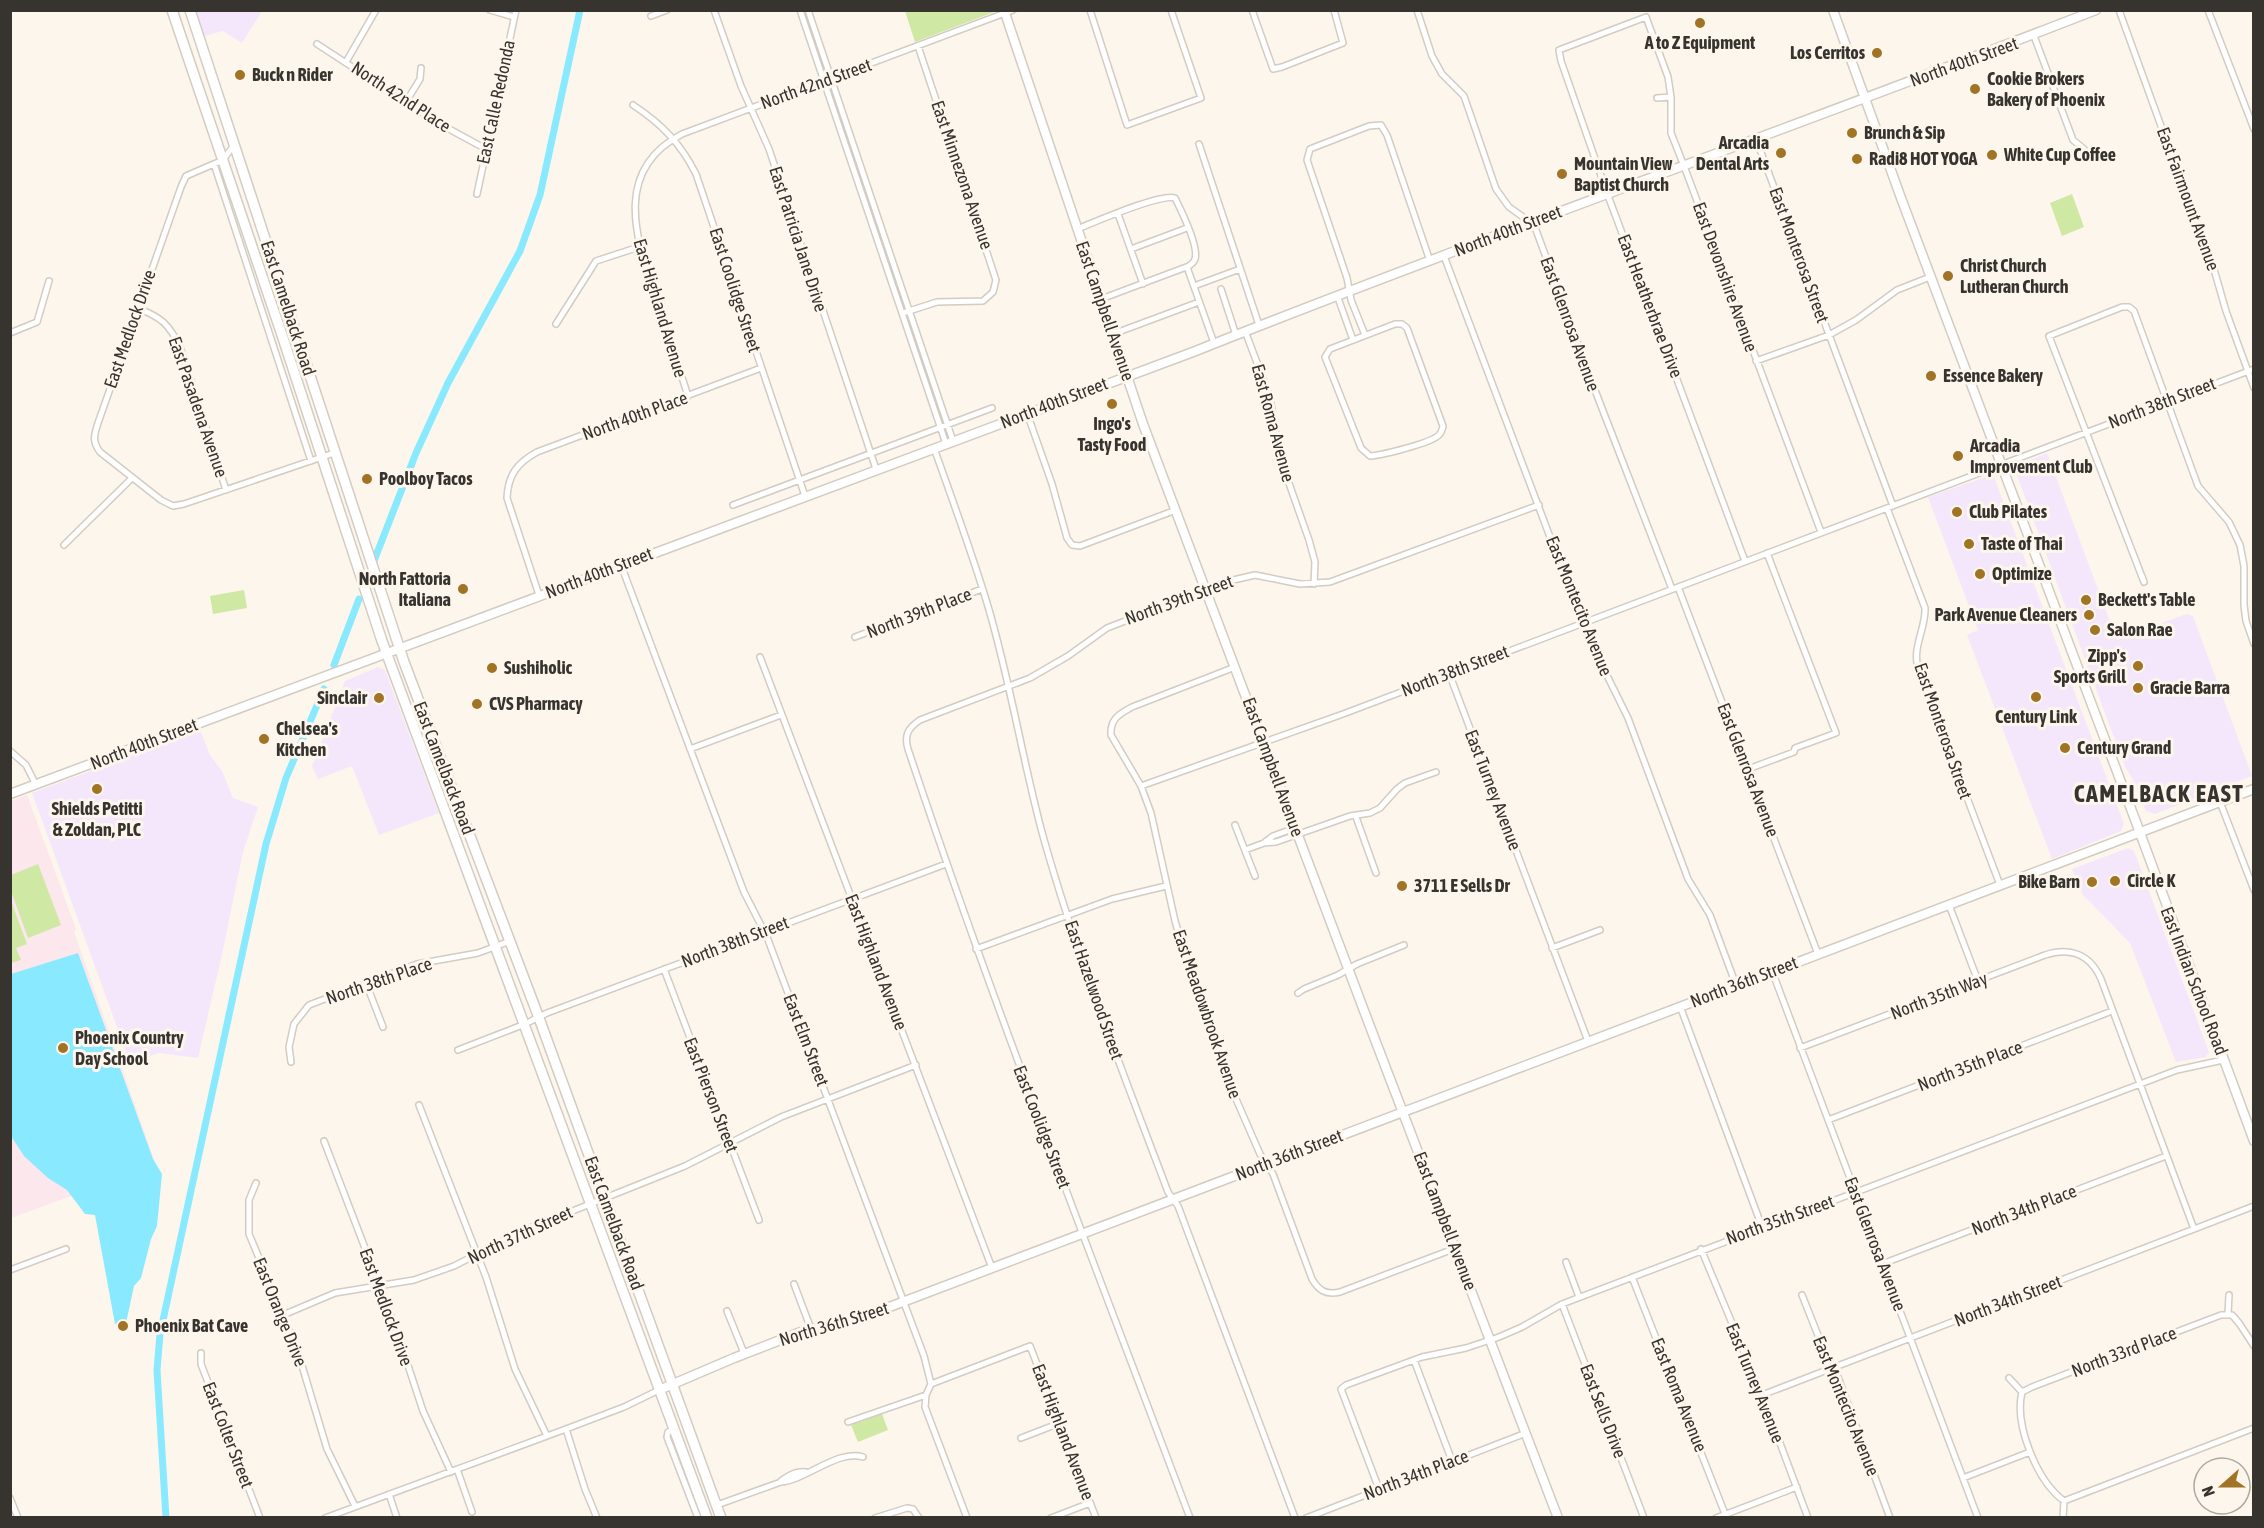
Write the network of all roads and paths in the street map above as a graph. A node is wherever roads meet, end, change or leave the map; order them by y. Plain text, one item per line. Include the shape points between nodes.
1 (172, 10) edge
2 (190, 10) edge
3 (376, 10) edge
4 (490, 10) edge
5 (516, 10) edge
6 (667, 10) edge
7 (714, 10) edge
8 (800, 10) edge
9 (808, 10) edge
10 (1090, 10) edge
11 (1171, 10) edge
12 (1252, 10) edge
13 (1334, 10) edge
14 (1417, 10) edge
15 (1833, 10) edge
16 (2096, 10) edge
17 (2119, 10) edge
18 (2208, 10) edge
19 (1008, 12) edge
20 (2083, 13) edge
21 (651, 16) dead end
22 (514, 17) junction
23 (811, 17) junction
24 (804, 20) junction
25 (2034, 36) junction
26 (200, 39) junction
27 (184, 44) junction
28 (316, 44) dead end
29 (918, 46) junction
30 (1559, 50) joint
31 (346, 62) junction
32 (421, 68) dead end
33 (831, 79) junction
34 (824, 81) junction
35 (1671, 97) junction
36 (1657, 98) dead end
37 (1864, 99) junction
38 (406, 102) junction
39 (633, 105) dead end
40 (2252, 105) edge
41 (751, 108) junction
42 (2246, 108) junction
43 (2253, 129) edge
44 (674, 138) junction
45 (1756, 139) junction
46 (1199, 144) dead end
47 (234, 145) junction
48 (486, 149) junction
49 (2084, 149) dead end
50 (218, 162) junction
51 (1684, 166) junction
52 (638, 183) joint
53 (1607, 193) junction
54 (477, 194) dead end
55 (874, 207) junction
56 (867, 210) junction
57 (1118, 214) junction
58 (1530, 222) junction
59 (1187, 228) junction
60 (1077, 229) junction
61 (639, 247) junction
62 (1131, 249) junction
63 (1444, 255) junction
64 (1430, 261) junction
65 (1187, 267) junction
66 (1240, 269) junction
67 (1930, 277) junction
68 (49, 281) dead end
69 (1143, 284) junction
70 (1194, 286) junction
71 (1221, 289) dead end
72 (1350, 290) junction
73 (1337, 295) junction
74 (1101, 299) junction
75 (1199, 302) junction
76 (137, 308) junction
77 (1355, 309) junction
78 (909, 311) junction
79 (902, 314) junction
80 (1344, 314) junction
81 (556, 324) dead end
82 (1259, 325) junction
83 (10, 333) edge
84 (1241, 333) junction
85 (1113, 334) junction
86 (1365, 335) junction
87 (1829, 335) junction
88 (1353, 340) junction
89 (1214, 343) junction
90 (924, 357) junction
91 (917, 360) junction
92 (1756, 361) junction
93 (761, 368) junction
94 (2250, 370) edge
95 (1127, 376) junction
96 (2253, 388) edge
97 (688, 396) junction
98 (2167, 401) junction
99 (992, 408) dead end
100 (1027, 414) junction
101 (947, 426) junction
102 (940, 428) junction
103 (2086, 432) junction
104 (949, 442) junction
105 (934, 448) junction
106 (334, 453) junction
107 (871, 454) junction
108 (316, 459) junction
109 (2002, 464) junction
110 (876, 469) junction
111 (132, 478) junction
112 (799, 481) junction
113 (226, 490) junction
114 (805, 496) junction
115 (733, 505) dead end
116 (1539, 505) junction
117 (1890, 507) junction
118 (1176, 510) junction
119 (1821, 532) junction
120 (64, 545) dead end
121 (1767, 553) junction
122 (1745, 561) junction
123 (621, 566) junction
124 (2144, 582) dead end
125 (1314, 584) junction
126 (1675, 588) junction
127 (982, 589) junction
128 (1206, 589) junction
129 (540, 596) junction
130 (1582, 623) junction
131 (855, 637) dead end
132 (2253, 644) edge
133 (399, 648) junction
134 (386, 654) junction
135 (760, 657) dead end
136 (1235, 667) junction
137 (1449, 673) junction
138 (1007, 687) junction
139 (781, 715) junction
140 (906, 734) joint
141 (1264, 743) junction
142 (690, 749) junction
143 (10, 751) edge
144 (1748, 769) junction
145 (1436, 772) dead end
146 (36, 785) junction
147 (1141, 786) junction
148 (2253, 789) edge
149 (10, 794) edge
150 (2220, 802) junction
151 (1356, 817) junction
152 (464, 818) junction
153 (449, 822) junction
154 (1235, 825) dead end
155 (1297, 831) junction
156 (2140, 832) junction
157 (1273, 836) junction
158 (1276, 842) junction
159 (1264, 843) junction
160 (1245, 850) junction
161 (946, 864) junction
162 (1376, 873) dead end
163 (1255, 876) dead end
164 (2000, 885) junction
165 (1166, 886) junction
166 (2253, 890) edge
167 (852, 899) junction
168 (1949, 905) junction
169 (1067, 915) junction
170 (1600, 930) dead end
171 (764, 931) junction
172 (510, 941) junction
173 (1404, 945) dead end
174 (496, 947) junction
175 (1552, 948) junction
176 (976, 949) junction
177 (1818, 954) junction
178 (664, 969) junction
179 (1348, 969) junction
180 (1772, 971) junction
181 (1978, 981) junction
182 (366, 983) junction
183 (1736, 985) junction
184 (1298, 993) dead end
185 (1680, 1006) junction
186 (2112, 1011) junction
187 (539, 1018) junction
188 (525, 1024) junction
189 (383, 1027) dead end
190 (1588, 1041) junction
191 (1800, 1048) junction
192 (458, 1050) dead end
193 (2223, 1060) junction
194 (291, 1062) dead end
195 (916, 1065) junction
196 (2139, 1084) junction
197 (828, 1099) junction
198 (419, 1106) dead end
199 (1403, 1112) junction
200 (1828, 1120) junction
201 (324, 1141) dead end
202 (2253, 1141) edge
203 (730, 1144) junction
204 (2166, 1156) junction
205 (1266, 1164) junction
206 (256, 1183) dead end
207 (1855, 1192) junction
208 (604, 1197) junction
209 (1173, 1199) junction
210 (589, 1203) junction
211 (2253, 1206) edge
212 (759, 1220) dead end
213 (1762, 1227) junction
214 (2194, 1229) junction
215 (1083, 1234) junction
216 (1456, 1248) junction
217 (66, 1249) dead end
218 (1701, 1250) junction
219 (477, 1255) junction
220 (1566, 1262) dead end
221 (1882, 1264) junction
222 (992, 1268) junction
223 (10, 1270) edge
224 (1632, 1277) junction
225 (794, 1284) dead end
226 (380, 1285) junction
227 (1802, 1295) dead end
228 (2229, 1295) dead end
229 (1579, 1297) junction
230 (904, 1302) junction
231 (1562, 1304) junction
232 (727, 1311) dead end
233 (2228, 1314) junction
234 (283, 1315) junction
235 (811, 1329) junction
236 (1910, 1339) junction
237 (1491, 1340) junction
238 (2253, 1346) edge
239 (201, 1353) dead end
240 (744, 1353) junction
241 (1414, 1360) junction
242 (1833, 1368) junction
243 (2009, 1378) dead end
244 (672, 1384) junction
245 (931, 1384) junction
246 (659, 1390) junction
247 (2022, 1392) junction
248 (926, 1395) junction
249 (1762, 1395) junction
250 (848, 1422) dead end
251 (1060, 1423) junction
252 (2253, 1428) edge
253 (566, 1429) junction
254 (674, 1429) junction
255 (1526, 1433) junction
256 (547, 1436) junction
257 (1022, 1438) dead end
258 (2030, 1452) junction
259 (863, 1457) dead end
260 (1452, 1461) junction
261 (457, 1469) junction
262 (451, 1472) junction
263 (1963, 1478) junction
264 (1797, 1487) junction
265 (1379, 1489) junction
266 (389, 1494) junction
267 (10, 1498) edge
268 (2064, 1501) junction
269 (1090, 1503) junction
270 (717, 1505) junction
271 (355, 1506) junction
272 (472, 1512) dead end
273 (1725, 1514) junction
274 (1887, 1517) edge
275 (18, 1518) edge
276 (260, 1518) edge
277 (325, 1518) edge
278 (397, 1518) edge
279 (597, 1518) edge
280 (698, 1518) edge
281 (707, 1518) edge
282 (721, 1518) edge
283 (875, 1518) edge
284 (919, 1518) edge
285 (967, 1518) edge
286 (1051, 1518) edge
287 (1096, 1518) edge
288 (1190, 1518) edge
289 (1295, 1518) edge
290 (1306, 1518) edge
291 (1558, 1518) edge
292 (1644, 1518) edge
293 (1716, 1518) edge
294 (1808, 1518) edge
295 (1978, 1518) edge
296 (2063, 1518) edge

1 - 27 main road, East Camelback Road
2 - 26 main road, East Camelback Road
3 - 31 street
4 - 22 street
5 - 22 street, East Calle Redonda
6 - 21 street
7 - 41 street, East Patricia Jane Drive
8 - 24 street
9 - 23 street
10 - 11 street via 1127,125 1201,98
12 - 13 street via 1273,69 1343,43
14 - 58 street, East Glenrosa Avenue via 1432,56 1442,74 1464,96 1496,189 1509,207
15 - 37 main road, East Indian School Road
16 - 20 main road, North 40th Street
17 - 94 street, East Fairmount Avenue
18 - 42 street
19 - 29 street, North 42nd Street
19 - 60 main road, East Campbell Avenue
20 - 25 main road, North 40th Street
22 - 48 street, East Calle Redonda
23 - 24 street
23 - 33 street
24 - 34 street
25 - 37 main road, North 40th Street
25 - 49 street via 2073,141
26 - 27 main road
26 - 47 main road, East Camelback Road
27 - 50 main road, East Camelback Road
28 - 31 street, North 42nd Place
29 - 33 street, North 42nd Street
29 - 78 street, East Minnezona Avenue via 996,280 993,292 983,301 937,302
30 - 35 street, East Devonshire Avenue via 1646,17 1668,77
30 - 53 street, East Heatherbrae Drive
31 - 38 street, North 42nd Place
32 - 38 street via 420,79
33 - 34 street, North 42nd Street
33 - 55 street
34 - 41 street, North 42nd Street
34 - 56 street
35 - 36 street
35 - 51 street, East Devonshire Avenue via 1671,133
37 - 45 main road, North 40th Street
37 - 67 main road, East Indian School Road
38 - 48 street, North 42nd Place
39 - 44 street, East Coolidge Street
40 - 42 street
41 - 44 street, North 42nd Street
41 - 107 street, East Patricia Jane Drive via 769,149
42 - 43 street
44 - 52 street, North 42nd Street via 654,155
44 - 93 street, East Coolidge Street via 700,183
45 - 51 main road, North 40th Street
45 - 87 street, East Monterosa Street
46 - 66 street
47 - 50 street
47 - 106 main road, East Camelback Road
48 - 54 street, East Calle Redonda
50 - 76 street, East Medlock Drive via 186,176
50 - 108 main road, East Camelback Road
51 - 53 main road, North 40th Street
51 - 92 street, East Devonshire Avenue
52 - 61 street, East Highland Avenue via 634,207
53 - 58 main road, North 40th Street
53 - 122 street, East Heatherbrae Drive
55 - 56 street
55 - 78 street
56 - 79 street
57 - 59 street via 1170,196 1175,198
57 - 60 street
57 - 62 street
58 - 63 main road, North 40th Street
58 - 126 street, East Glenrosa Avenue
59 - 62 street
59 - 65 street via 1196,256
60 - 74 main road, East Campbell Avenue
61 - 81 street via 596,261
61 - 97 street, East Highland Avenue
62 - 69 street
63 - 64 main road, North 40th Street
63 - 116 street, East Montecito Avenue
64 - 72 main road, North 40th Street
64 - 72 street via 1387,135 1381,124 1369,126 1310,149 1307,160
65 - 69 street
65 - 70 street
66 - 70 street
66 - 82 street
67 - 87 street via 1897,290
67 - 109 main road, East Indian School Road
68 - 83 street via 37,322
69 - 74 street
70 - 75 street
71 - 84 street, East Roma Avenue
72 - 73 main road, North 40th Street
72 - 77 street
73 - 80 street
73 - 82 main road, North 40th Street
74 - 85 main road, East Campbell Avenue
75 - 85 street
75 - 89 street
76 - 111 street, East Medlock Drive via 93,437 100,452
76 - 113 street, East Pasadena Avenue via 159,318 172,331
77 - 80 street
77 - 86 street
78 - 79 street
78 - 90 street
79 - 91 street
80 - 88 street
82 - 84 main road, North 40th Street
84 - 89 main road, North 40th Street
84 - 125 street, East Roma Avenue via 1270,397 1279,455 1315,562
85 - 95 main road, East Campbell Avenue
86 - 88 street
86 - 88 street via 1395,324 1407,328 1443,423 1439,436 1380,455 1365,454 1325,360 1330,349
87 - 92 street
87 - 117 street, East Monterosa Street
89 - 95 main road, North 40th Street
90 - 91 street
90 - 101 street
91 - 102 street
92 - 119 street, East Devonshire Avenue
93 - 97 street, North 40th Place
93 - 112 street, East Coolidge Street
94 - 96 street, East Fairmount Avenue
94 - 98 street, North 38th Street
95 - 100 main road, North 40th Street
95 - 118 main road, East Campbell Avenue
97 - 129 street, North 40th Place via 537,452 513,471 507,498
98 - 103 street, North 38th Street
98 - 103 street via 2134,311 2122,307 2049,336
98 - 132 street via 2198,486 2229,522 2240,545 2246,621
99 - 101 street, North 40th Street
100 - 104 main road, North 40th Street
100 - 118 street via 1072,545 1080,546
101 - 102 street, North 40th Street
101 - 104 street
102 - 104 street
102 - 107 street, North 40th Street
103 - 109 street, North 38th Street
103 - 124 street
104 - 105 main road, North 40th Street
105 - 110 main road, North 40th Street
105 - 127 street, East Hazelwood Street
106 - 108 street
106 - 133 main road, East Camelback Road
107 - 110 street, East Patricia Jane Drive
107 - 112 street, North 40th Street
108 - 113 street
108 - 134 main road, East Camelback Road
109 - 117 street, North 38th Street
109 - 156 main road, East Indian School Road
110 - 114 main road, North 40th Street
111 - 113 street, East Medlock Drive via 173,506
111 - 120 street
112 - 114 street, East Coolidge Street
112 - 115 street, North 40th Street
114 - 123 main road, North 40th Street
116 - 125 street, North 39th Street via 1356,573
116 - 130 street, East Montecito Avenue
117 - 119 street, North 38th Street
117 - 164 street, East Monterosa Street via 1925,608 1917,650 1918,668
118 - 128 main road, East Campbell Avenue
119 - 121 street, North 38th Street
121 - 122 street, North 38th Street
121 - 144 street via 1836,733
122 - 126 street, North 38th Street
123 - 129 main road, North 40th Street
123 - 142 street, East Elm Street
125 - 128 street, North 39th Street via 1255,575
126 - 130 street, North 38th Street
126 - 144 street, East Glenrosa Avenue
127 - 131 street, North 39th Place
127 - 138 street, East Hazelwood Street
128 - 136 main road, East Campbell Avenue
128 - 138 street, North 39th Street via 1107,628 1046,670
129 - 133 main road, North 40th Street
130 - 137 street, North 38th Street
130 - 183 street, East Montecito Avenue via 1628,718 1688,879 1710,915
133 - 134 main road, North 40th Street
133 - 152 main road, East Camelback Road
134 - 146 main road, North 40th Street
134 - 153 main road, East Camelback Road
135 - 139 street, East Highland Avenue
136 - 141 main road, East Campbell Avenue
136 - 147 street, East Meadowbrook Avenue via 1117,715 1111,735
137 - 141 street, North 38th Street
137 - 175 street, East Turney Avenue
138 - 140 street, North 39th Street via 920,720
138 - 169 street, East Hazelwood Street via 1040,826
139 - 142 street
139 - 167 street, East Highland Avenue
140 - 161 street, East Coolidge Street
141 - 147 street, North 38th Street
141 - 155 main road, East Campbell Avenue
142 - 171 street, East Elm Street via 744,892
143 - 146 street via 26,765
144 - 177 street, East Glenrosa Avenue
145 - 151 street via 1405,783 1380,808
146 - 149 main road, North 40th Street
147 - 165 street, East Meadowbrook Avenue
148 - 150 main road, North 36th Street
150 - 156 main road, North 36th Street
150 - 166 street
151 - 155 street
151 - 162 street
152 - 153 main road
152 - 172 main road, East Camelback Road
153 - 174 main road, East Camelback Road
154 - 160 street
155 - 157 street
155 - 158 street
155 - 179 main road, East Campbell Avenue
156 - 164 main road, North 36th Street
156 - 193 main road, East Indian School Road
157 - 158 street
157 - 159 street
158 - 159 street
159 - 160 street
160 - 163 street
161 - 167 street, North 38th Street
161 - 176 street, East Coolidge Street
164 - 168 main road, North 36th Street
165 - 169 street
165 - 205 street, East Meadowbrook Avenue via 1196,992 1236,1099
167 - 171 street, North 38th Street
167 - 195 street, East Highland Avenue
168 - 177 main road, North 36th Street
168 - 181 street
169 - 176 street
169 - 209 street, East Hazelwood Street
170 - 175 street
171 - 178 street, North 38th Street
171 - 197 street, East Elm Street
172 - 174 street, North 38th Place
172 - 187 main road, East Camelback Road
173 - 179 street
174 - 182 street, North 38th Place via 417,964
174 - 188 main road, East Camelback Road
175 - 190 street, East Turney Avenue
176 - 215 street, East Coolidge Street
177 - 180 main road, North 36th Street
178 - 187 street, North 38th Street
178 - 203 street, East Pierson Street
179 - 184 street
179 - 199 main road, East Campbell Avenue
180 - 183 main road, North 36th Street
180 - 191 street, East Glenrosa Avenue
181 - 186 street, North 35th Way via 2056,951 2079,953 2096,968
181 - 191 street, North 35th Way
182 - 189 street
182 - 194 street, North 38th Place via 313,1003 302,1012 291,1034
183 - 185 main road, North 36th Street
185 - 190 main road, North 36th Street
185 - 213 street
186 - 196 street
186 - 200 street, North 35th Place
187 - 188 street, North 38th Street
187 - 208 main road, East Camelback Road
188 - 192 street
188 - 210 main road, East Camelback Road
190 - 199 main road, North 36th Street
191 - 200 street, East Glenrosa Avenue
193 - 196 street, North 35th Street
193 - 202 main road, East Indian School Road
195 - 197 street, North 37th Street
195 - 222 street, East Highland Avenue
196 - 204 street
196 - 207 street, North 35th Street
197 - 203 street, North 37th Street
197 - 230 street, East Elm Street
198 - 219 street
199 - 205 main road, North 36th Street
199 - 216 main road, East Campbell Avenue
200 - 207 street, East Glenrosa Avenue
201 - 226 street, East Medlock Drive
203 - 208 street, North 37th Street
203 - 212 street, East Pierson Street
204 - 214 street
204 - 221 street, North 34th Place
205 - 209 main road, North 36th Street
205 - 216 street, East Meadowbrook Avenue via 1312,1279 1326,1293 1340,1292
206 - 234 street, East Orange Drive via 249,1200 249,1234
207 - 213 street, North 35th Street
207 - 221 street, East Glenrosa Avenue
208 - 210 street, North 37th Street
208 - 244 main road, East Camelback Road
209 - 215 main road, North 36th Street
209 - 289 street, East Hazelwood Street
210 - 219 street, North 37th Street
210 - 246 main road, East Camelback Road
211 - 214 street, North 34th Street
213 - 218 street, North 35th Street
214 - 236 street, North 34th Street
215 - 222 main road, North 36th Street
215 - 288 street, East Coolidge Street
216 - 237 main road, East Campbell Avenue
217 - 223 street
218 - 224 street, North 35th Street
218 - 249 street, East Turney Avenue
219 - 226 street, North 37th Street via 431,1275
219 - 256 street via 515,1369
220 - 229 street
221 - 236 street, East Glenrosa Avenue
222 - 230 main road, North 36th Street
224 - 229 street, North 35th Street
224 - 273 street, East Roma Avenue
225 - 235 street
226 - 234 street, North 37th Street via 335,1293
226 - 262 street, East Medlock Drive via 423,1411
227 - 242 street, East Montecito Avenue
228 - 233 street
229 - 231 street, North 35th Street
230 - 235 main road, North 36th Street
230 - 245 street, East Elm Street
231 - 237 street, North 35th Street
231 - 292 street, East Sells Drive
232 - 240 street
233 - 238 street via 2239,1323
233 - 247 street, North 33rd Place
234 - 271 street, East Orange Drive via 327,1449
235 - 240 main road, North 36th Street
236 - 242 street, North 34th Street
236 - 263 street, East Glenrosa Avenue
237 - 241 street, North 35th Street
237 - 255 main road, East Campbell Avenue
239 - 276 street, East Colter Street via 201,1364
240 - 244 main road, North 36th Street
241 - 260 street
241 - 265 street, North 35th Street via 1341,1389
242 - 249 street, North 34th Street
242 - 274 street, East Montecito Avenue
243 - 247 street
244 - 246 main road, North 36th Street
244 - 270 main road, East Camelback Road
245 - 248 street
245 - 251 street, East Highland Avenue via 1030,1346
246 - 253 street, North 36th Street
246 - 254 main road, East Camelback Road
247 - 258 street via 2022,1422
248 - 250 street
248 - 285 street via 930,1423
249 - 264 street, East Turney Avenue
251 - 257 street
251 - 269 street, East Highland Avenue
252 - 268 street
253 - 256 street, North 36th Street
253 - 279 street
254 - 280 street, East Camelback Road via 667,1437
254 - 281 main road, East Camelback Road
255 - 260 street, North 34th Place
255 - 291 main road, East Campbell Avenue
256 - 261 street, North 36th Street
258 - 263 street
258 - 268 street via 2056,1495
259 - 270 street via 851,1455 806,1472 799,1471 781,1482
260 - 265 street, North 34th Place
261 - 262 street, North 36th Street
261 - 272 street
262 - 266 street, North 36th Street
263 - 295 street, East Glenrosa Avenue
264 - 273 street
264 - 294 street, East Turney Avenue
265 - 290 street, North 34th Place
266 - 271 street, North 36th Street
266 - 278 street
267 - 275 street
268 - 296 street
269 - 286 street
269 - 287 street, East Highland Avenue
270 - 282 main road, East Camelback Road
271 - 277 street, North 36th Street
273 - 293 street
283 - 284 street via 907,1508 913,1509

